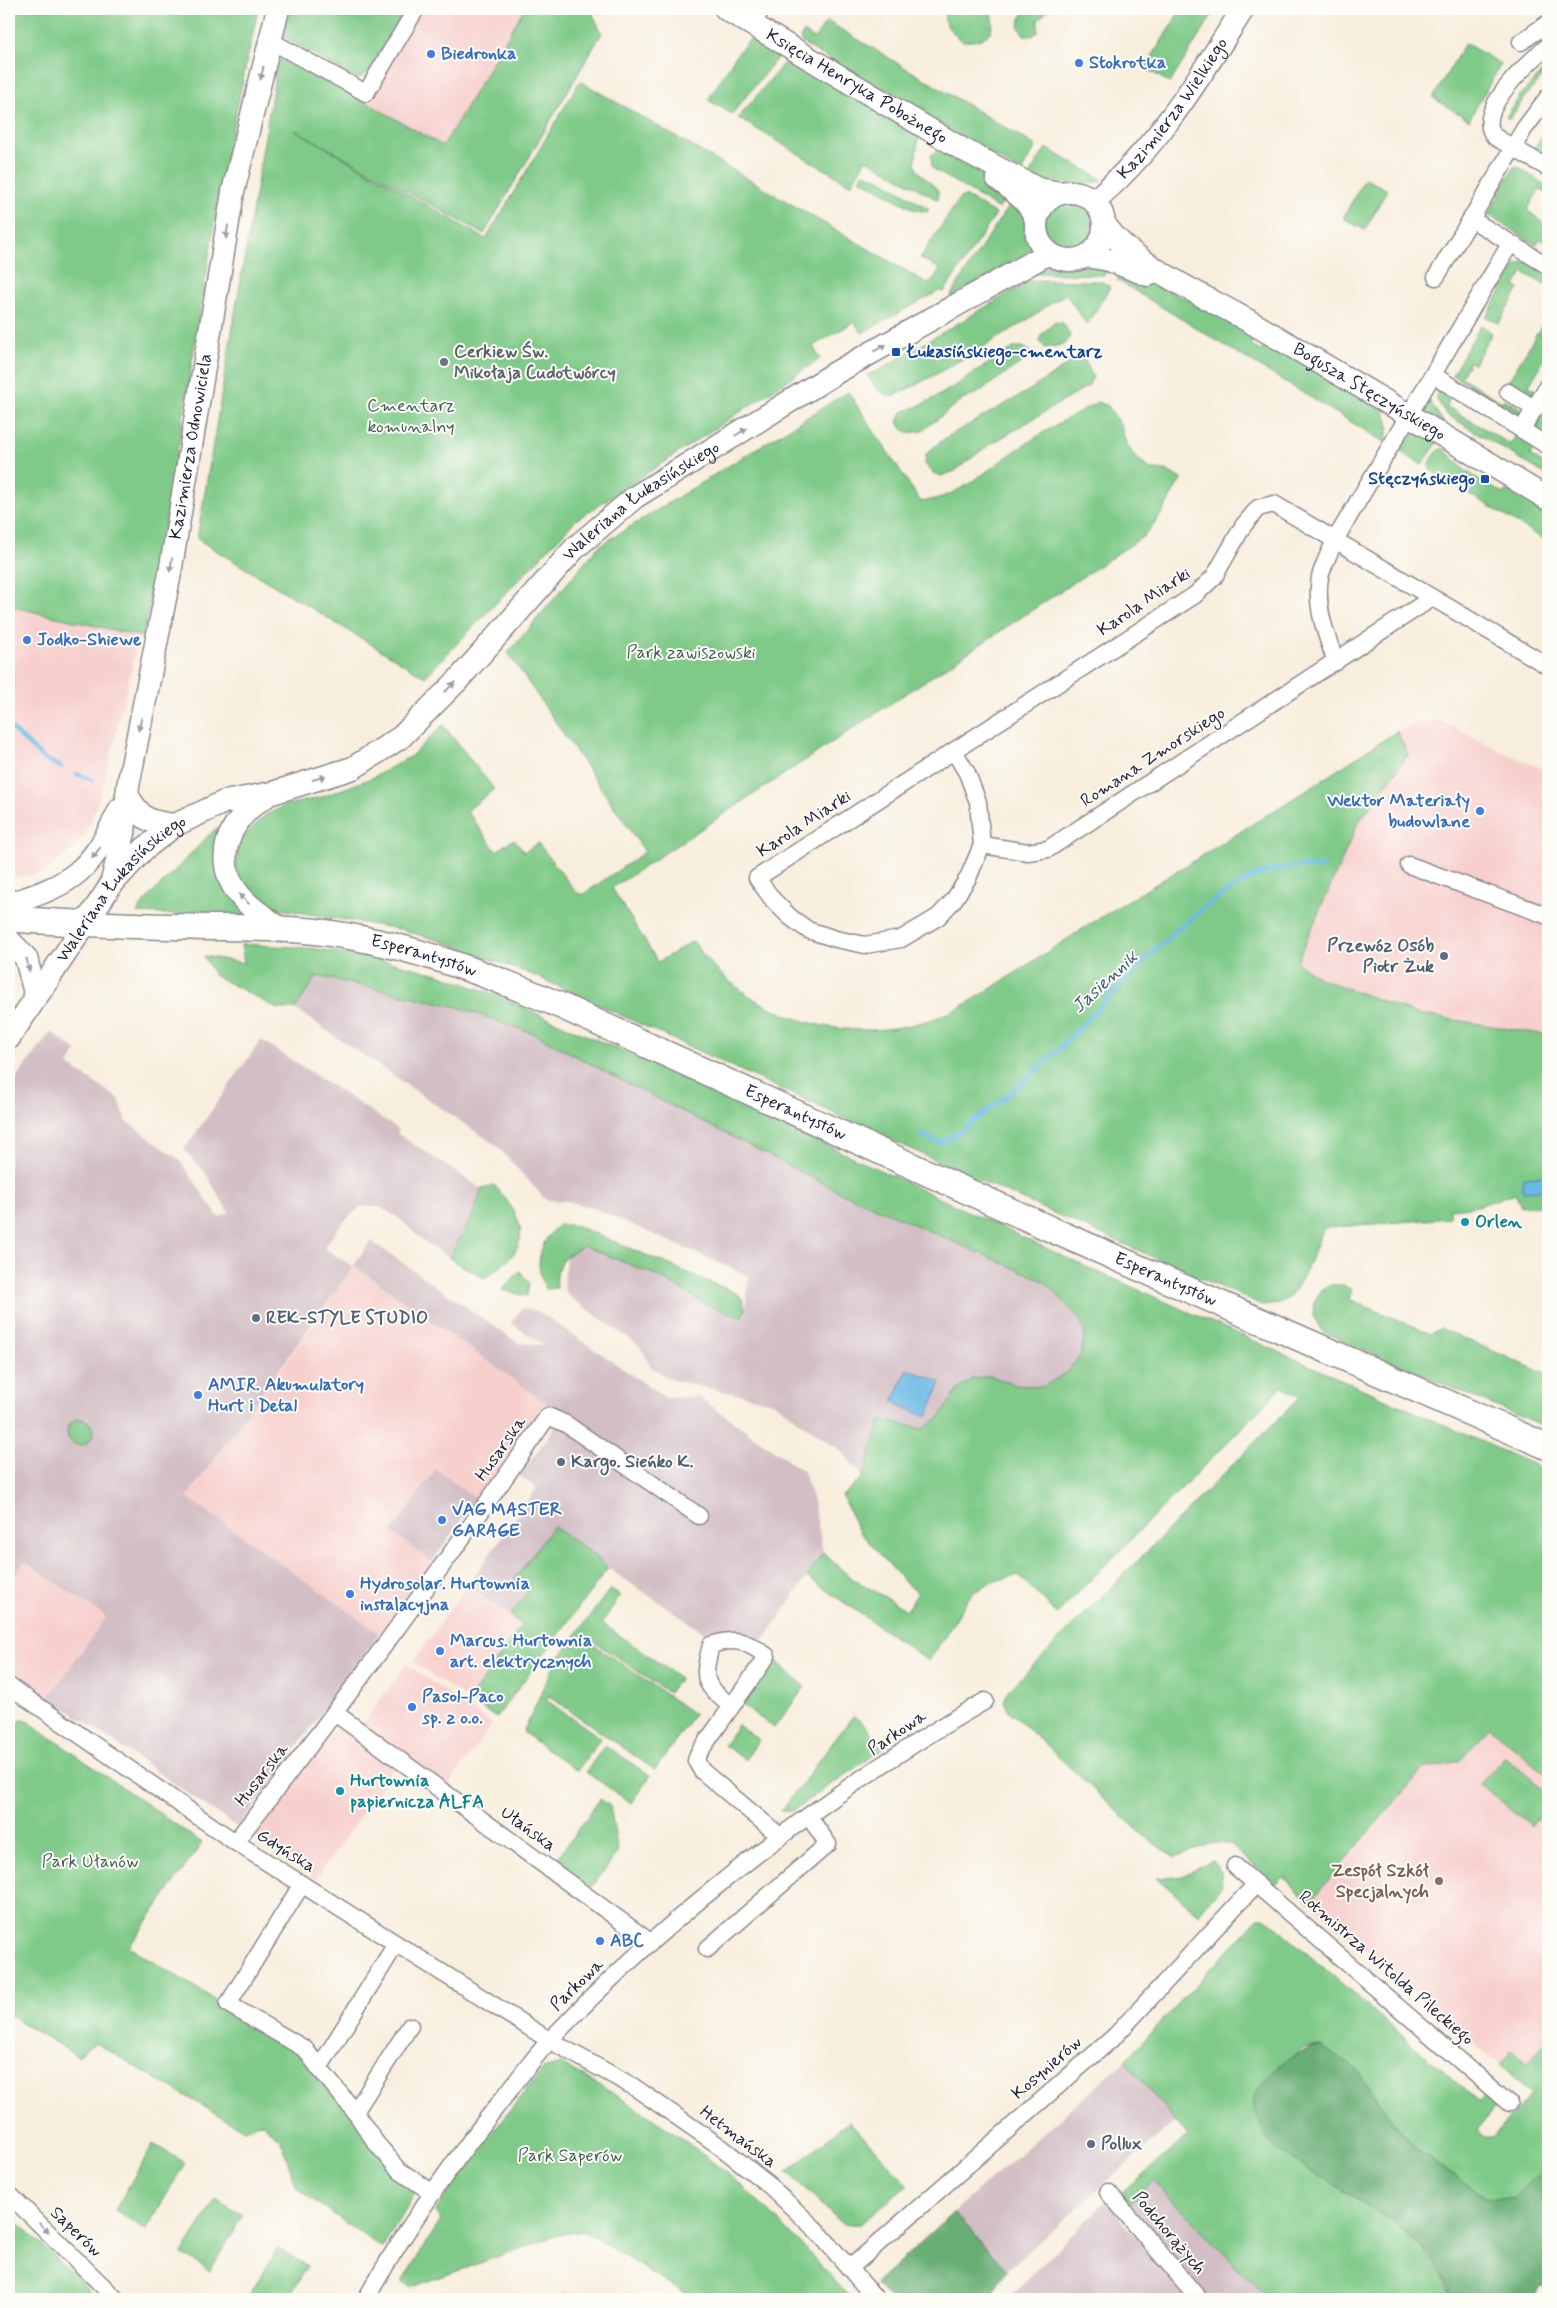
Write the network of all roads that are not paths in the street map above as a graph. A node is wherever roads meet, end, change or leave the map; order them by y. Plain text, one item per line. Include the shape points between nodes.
1 (278, 9) edge
2 (416, 9) edge
3 (726, 9) edge
4 (1243, 9) edge
5 (757, 16) edge
6 (1548, 22) edge
7 (270, 40) junction
8 (1521, 42) dead end
9 (1548, 46) edge
10 (1548, 96) edge
11 (1513, 147) junction
12 (962, 149) junction
13 (1548, 168) edge
14 (1061, 193) junction
15 (1094, 201) junction
16 (1471, 219) junction
17 (1036, 220) junction
18 (1104, 224) junction
19 (1510, 244) junction
20 (1049, 253) junction
21 (1087, 256) junction
22 (1548, 266) edge
23 (1436, 277) dead end
24 (1189, 289) junction
25 (1432, 375) junction
26 (1548, 386) edge
27 (1508, 392) dead end
28 (1535, 409) junction
29 (1409, 415) junction
30 (1522, 430) junction
31 (1548, 446) edge
32 (1548, 499) edge
33 (1335, 540) junction
34 (1432, 598) junction
35 (1336, 662) junction
36 (1548, 666) edge
37 (954, 751) junction
38 (272, 793) junction
39 (127, 795) junction
40 (174, 825) junction
41 (982, 845) junction
42 (1409, 865) dead end
43 (111, 886) junction
44 (9, 904) edge
45 (1548, 916) edge
46 (9, 919) edge
47 (85, 924) junction
48 (282, 930) junction
49 (9, 940) edge
50 (36, 996) junction
51 (9, 1038) edge
52 (1548, 1447) edge
53 (699, 1516) dead end
54 (9, 1686) edge
55 (985, 1701) dead end
56 (732, 1706) dead end
57 (335, 1713) junction
58 (809, 1817) junction
59 (781, 1837) junction
60 (235, 1842) junction
61 (1235, 1866) dead end
62 (302, 1884) junction
63 (1256, 1884) junction
64 (650, 1942) junction
65 (396, 1944) junction
66 (707, 1949) dead end
67 (410, 2026) dead end
68 (549, 2040) junction
69 (319, 2068) junction
70 (1509, 2102) dead end
71 (356, 2112) junction
72 (1108, 2192) dead end
73 (433, 2193) junction
74 (9, 2194) edge
75 (850, 2268) junction
76 (116, 2299) edge
77 (366, 2299) edge
78 (876, 2299) edge
79 (1199, 2299) edge

1 - 7 street, Kazimierza Odnowiciela
2 - 7 street via 366,93
3 - 5 street, Księcia Henryka Pobożnego
4 - 15 street, Kazimierza Wielkiego via 1154,142 1118,181
5 - 12 street, Księcia Henryka Pobożnego
6 - 8 street
7 -> 39 street, Kazimierza Odnowiciela via 234,192 170,573
9 - 11 street via 1514,79 1496,103 1489,119 1490,132
10 - 11 street
11 - 13 street
11 - 16 street
12 - 14 street, Księcia Henryka Pobożnego via 1038,188
12 - 17 street, Księcia Henryka Pobożnego via 1021,198 1034,212
14 - 15 street via 1078,192
14 - 17 street via 1043,205
15 - 18 street
16 - 19 street
16 - 23 street
17 - 20 street via 1038,236
18 - 21 street via 1102,240
18 - 24 street, Bogusza Stęczyńskiego via 1119,243
19 - 22 street
19 - 25 street
20 - 21 street via 1065,260
38 -> 20 street, Waleriana Łukasińskiego via 353,768 401,737 457,681 576,548 636,498 837,372
21 - 24 street, Bogusza Stęczyńskiego via 1109,260
24 - 29 street, Bogusza Stęczyńskiego via 1229,309
25 - 29 street
25 - 30 street
26 - 28 street
27 - 28 street
28 - 30 street
29 - 32 street, Bogusza Stęczyńskiego
29 - 33 street
30 - 31 street
33 - 34 street
33 - 35 street via 1320,577 1321,620
33 - 37 street, Karola Miarki via 1274,504 1258,508 1214,577 1195,595
34 - 35 street, Romana Zmorskiego
34 - 36 street
35 - 41 street, Romana Zmorskiego via 1048,848 1028,852
37 - 41 street, Karola Miarki via 978,802
37 - 41 street, Karola Miarki via 757,878 773,900 808,930 865,945 901,939 938,916 968,878
38 - 40 street, Waleriana Łukasińskiego via 224,802
48 -> 38 street, Waleriana Łukasińskiego via 243,899 226,871 226,854 233,826 245,811
39 - 40 street via 141,816 157,823
39 - 43 street, Kazimierza Odnowiciela via 124,833
39 -> 44 street via 103,844 83,870 50,890
40 - 43 street, Waleriana Łukasińskiego via 144,850
42 - 45 street
43 - 47 street, Waleriana Łukasińskiego
46 - 47 main road, Esperantystów
47 - 48 main road, Esperantystów
47 - 50 street, Waleriana Łukasińskiego
48 - 52 main road, Esperantystów via 336,935 408,949 516,986 1081,1243
49 -> 50 street via 26,958
50 - 51 street, Waleriana Łukasińskiego
53 - 57 street, Husarska via 566,1424 548,1416
54 - 60 street, Gdyńska
55 - 58 street, Parkowa via 936,1730
56 - 59 street via 696,1761 702,1772
57 - 60 street, Husarska
57 - 64 street, Ułańska
58 - 59 street, Parkowa
58 - 66 street via 828,1844
59 - 64 street, Parkowa
60 - 62 street, Gdyńska
61 - 63 street, Rotmistrza Witolda Pileckiego
62 - 65 street, Gdyńska
62 - 69 street via 228,2004 305,2049
63 - 70 street, Rotmistrza Witolda Pileckiego
63 - 75 street, Kosynierów via 1115,2036
64 - 68 street, Parkowa
65 - 68 street, Gdyńska
65 - 69 street
67 - 71 street
68 - 73 street, Parkowa
68 - 75 street, Hetmańska via 634,2087 721,2146 770,2186
69 - 71 street
71 - 73 street via 400,2171
72 - 79 street, Podchorążych
73 - 77 street, Parkowa
74 -> 76 street, Saperów
75 - 78 street, Hetmańska

